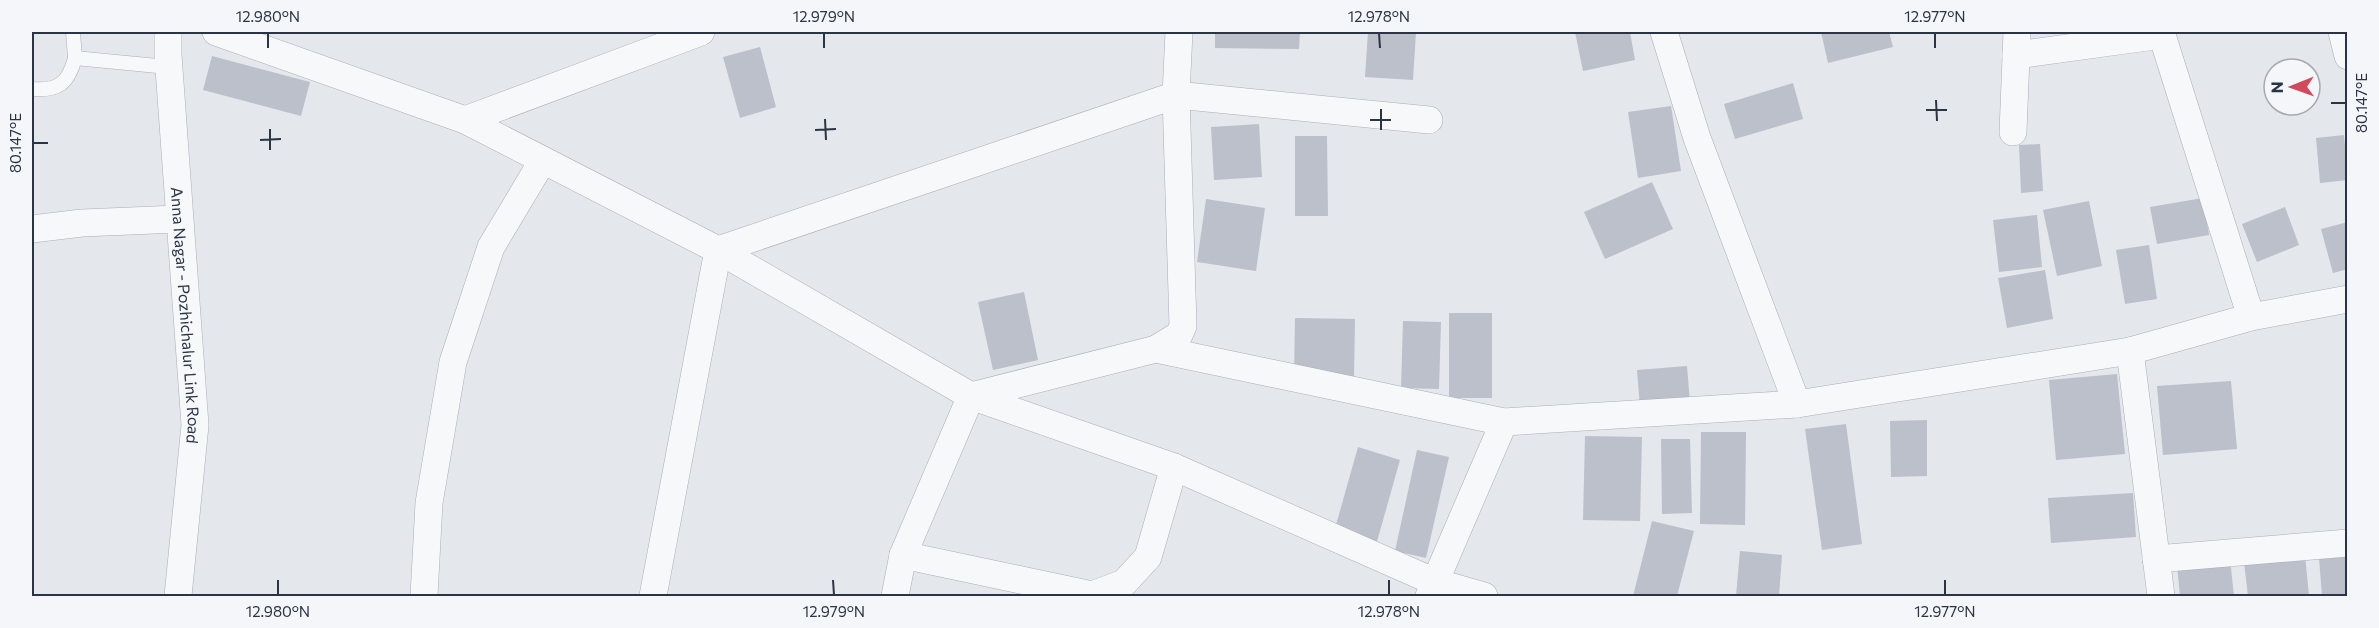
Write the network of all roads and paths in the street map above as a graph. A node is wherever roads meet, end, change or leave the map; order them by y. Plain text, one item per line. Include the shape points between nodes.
1 (73, 32) edge
2 (168, 32) edge
3 (216, 32) edge
4 (701, 32) edge
5 (1179, 32) edge
6 (1664, 32) edge
7 (2342, 32) edge
8 (2017, 43) edge
9 (2348, 56) edge
10 (75, 58) junction
11 (168, 67) junction
12 (32, 89) edge
13 (1176, 95) junction
14 (465, 120) junction
15 (1429, 120) dead end
16 (2013, 132) dead end
17 (543, 160) junction
18 (178, 219) junction
19 (32, 229) edge
20 (718, 250) junction
21 (2348, 298) edge
22 (2251, 317) junction
23 (1156, 349) junction
24 (2130, 351) junction
25 (971, 396) junction
26 (1797, 404) junction
27 (1504, 422) junction
28 (1174, 467) junction
29 (2348, 543) edge
30 (903, 555) junction
31 (2156, 559) junction
32 (1432, 589) edge
33 (178, 597) edge
34 (424, 597) edge
35 (653, 597) edge
36 (894, 597) edge
37 (1484, 597) edge
38 (2161, 597) edge

1 - 10 lane
2 - 11 street, Anna Nagar - Pozhichalur Link Road
3 - 14 street
4 - 14 street
5 - 13 street
6 - 26 street via 1697,138
7 - 9 street
8 - 16 street
8 - 22 street via 2162,36
10 - 11 lane
10 - 12 lane via 71,73 61,85 48,90
11 - 18 street, Anna Nagar - Pozhichalur Link Road
13 - 15 street
13 - 20 street
13 - 23 street via 1183,326 1179,335
14 - 17 street
17 - 20 street
17 - 34 street via 491,247 453,362 429,503
18 - 19 street
18 - 33 street, Anna Nagar - Pozhichalur Link Road via 195,425
20 - 25 street
20 - 35 street
21 - 22 street
22 - 24 street
23 - 25 street
23 - 27 street
24 - 26 street
24 - 31 street
25 - 28 street
25 - 30 street
26 - 27 street
27 - 32 street
28 - 30 street via 1148,557 1124,583 1092,595
28 - 32 street
29 - 31 street
30 - 36 street
31 - 38 street
32 - 37 street

